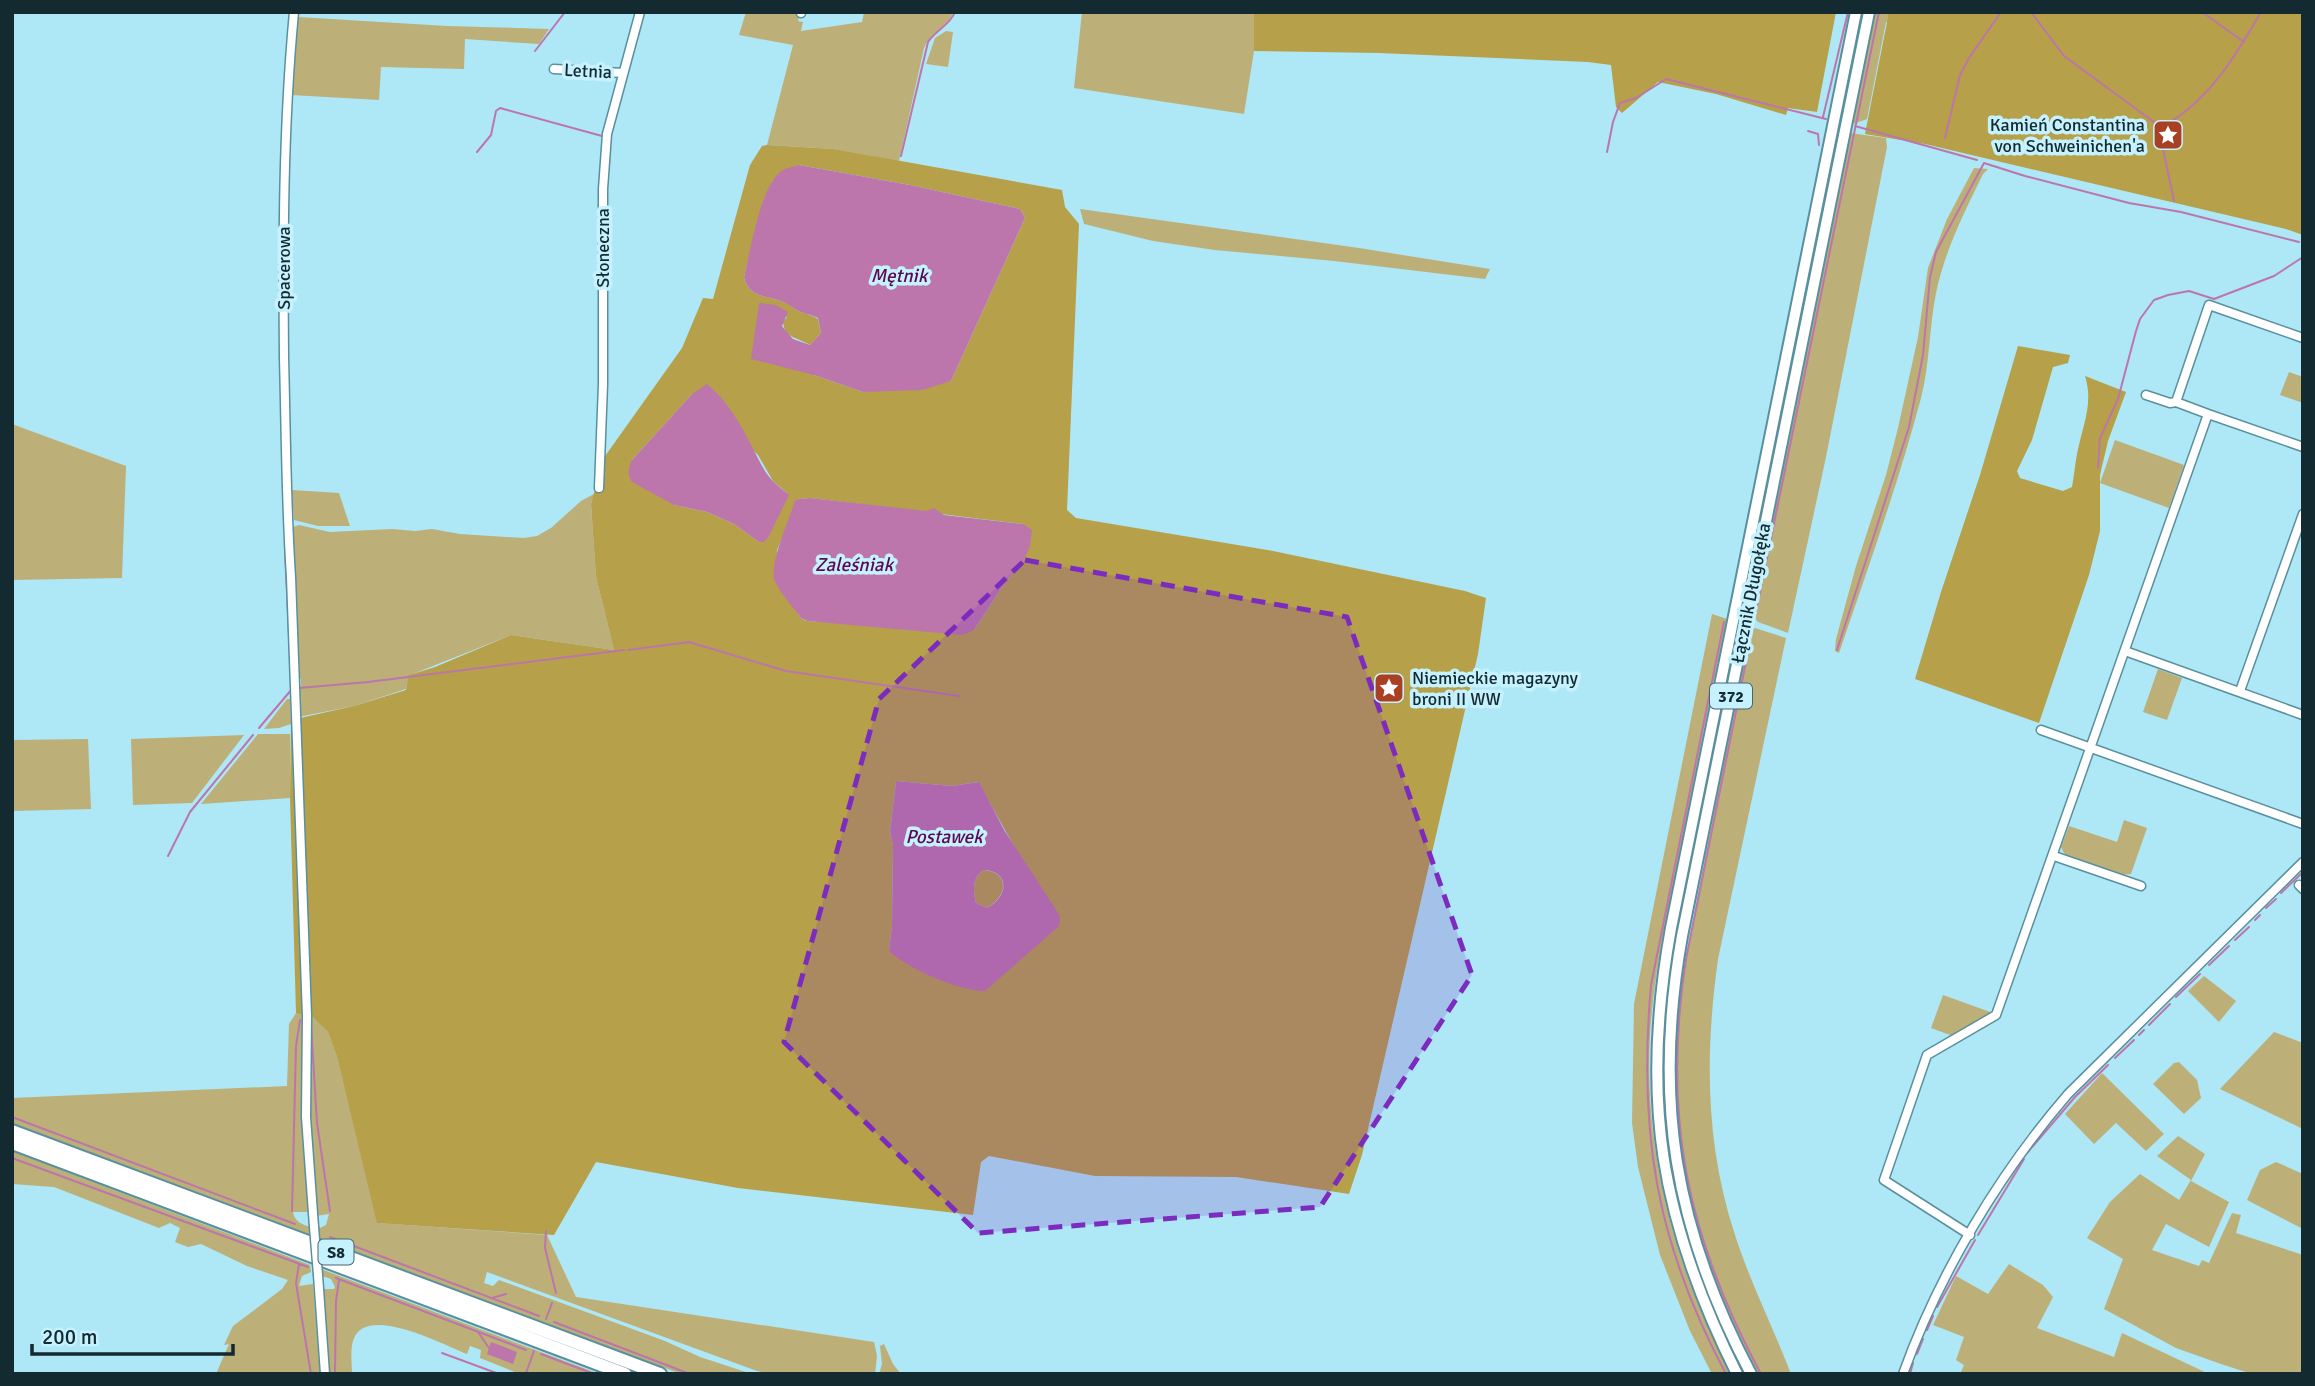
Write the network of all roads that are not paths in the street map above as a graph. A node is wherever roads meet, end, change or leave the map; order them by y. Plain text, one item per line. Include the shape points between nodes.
1 (294, 12) edge
2 (640, 12) edge
3 (1856, 12) edge
4 (1869, 12) edge
5 (554, 69) dead end
6 (623, 73) junction
7 (2303, 338) edge
8 (2146, 395) dead end
9 (2176, 402) junction
10 (2208, 414) junction
11 (2303, 447) edge
12 (599, 488) dead end
13 (2303, 514) edge
14 (2125, 651) junction
15 (2240, 691) junction
16 (2303, 715) edge
17 (2041, 730) dead end
18 (2092, 748) junction
19 (2303, 824) edge
20 (2054, 856) junction
21 (2303, 862) edge
22 (2141, 886) dead end
23 (12, 1131) edge
24 (12, 1143) edge
25 (1970, 1235) junction
26 (326, 1374) edge
27 (625, 1374) edge
28 (660, 1374) edge
29 (1737, 1374) edge
30 (1751, 1374) edge
31 (1903, 1374) edge

1 - 26 street, Spacerowa, bridge via 284,171 287,524 307,1016 306,1117
2 - 6 street, Słoneczna
3 - 29 main road, Łącznik Długołęka / 372 via 1671,928 1659,1015 1657,1103 1670,1195 1693,1275
4 - 30 main road, Łącznik Długołęka / 372 via 1682,936 1670,1026 1670,1114 1683,1201 1711,1290
5 - 6 street, Letnia
6 - 12 street, Słoneczna via 607,134 603,189
7 - 9 street via 2210,305
8 - 9 street
9 - 10 street
10 - 11 street
10 - 14 street
13 - 15 street
14 - 15 street
14 - 18 street
15 - 16 street
17 - 18 street
18 - 19 street
18 - 20 street
20 - 22 street
20 - 25 street via 1996,1015 1927,1055 1884,1180
21 - 25 street via 2068,1094 2033,1135
23 - 28 highway, S8
24 - 27 highway, S8
25 - 31 street via 1938,1288

